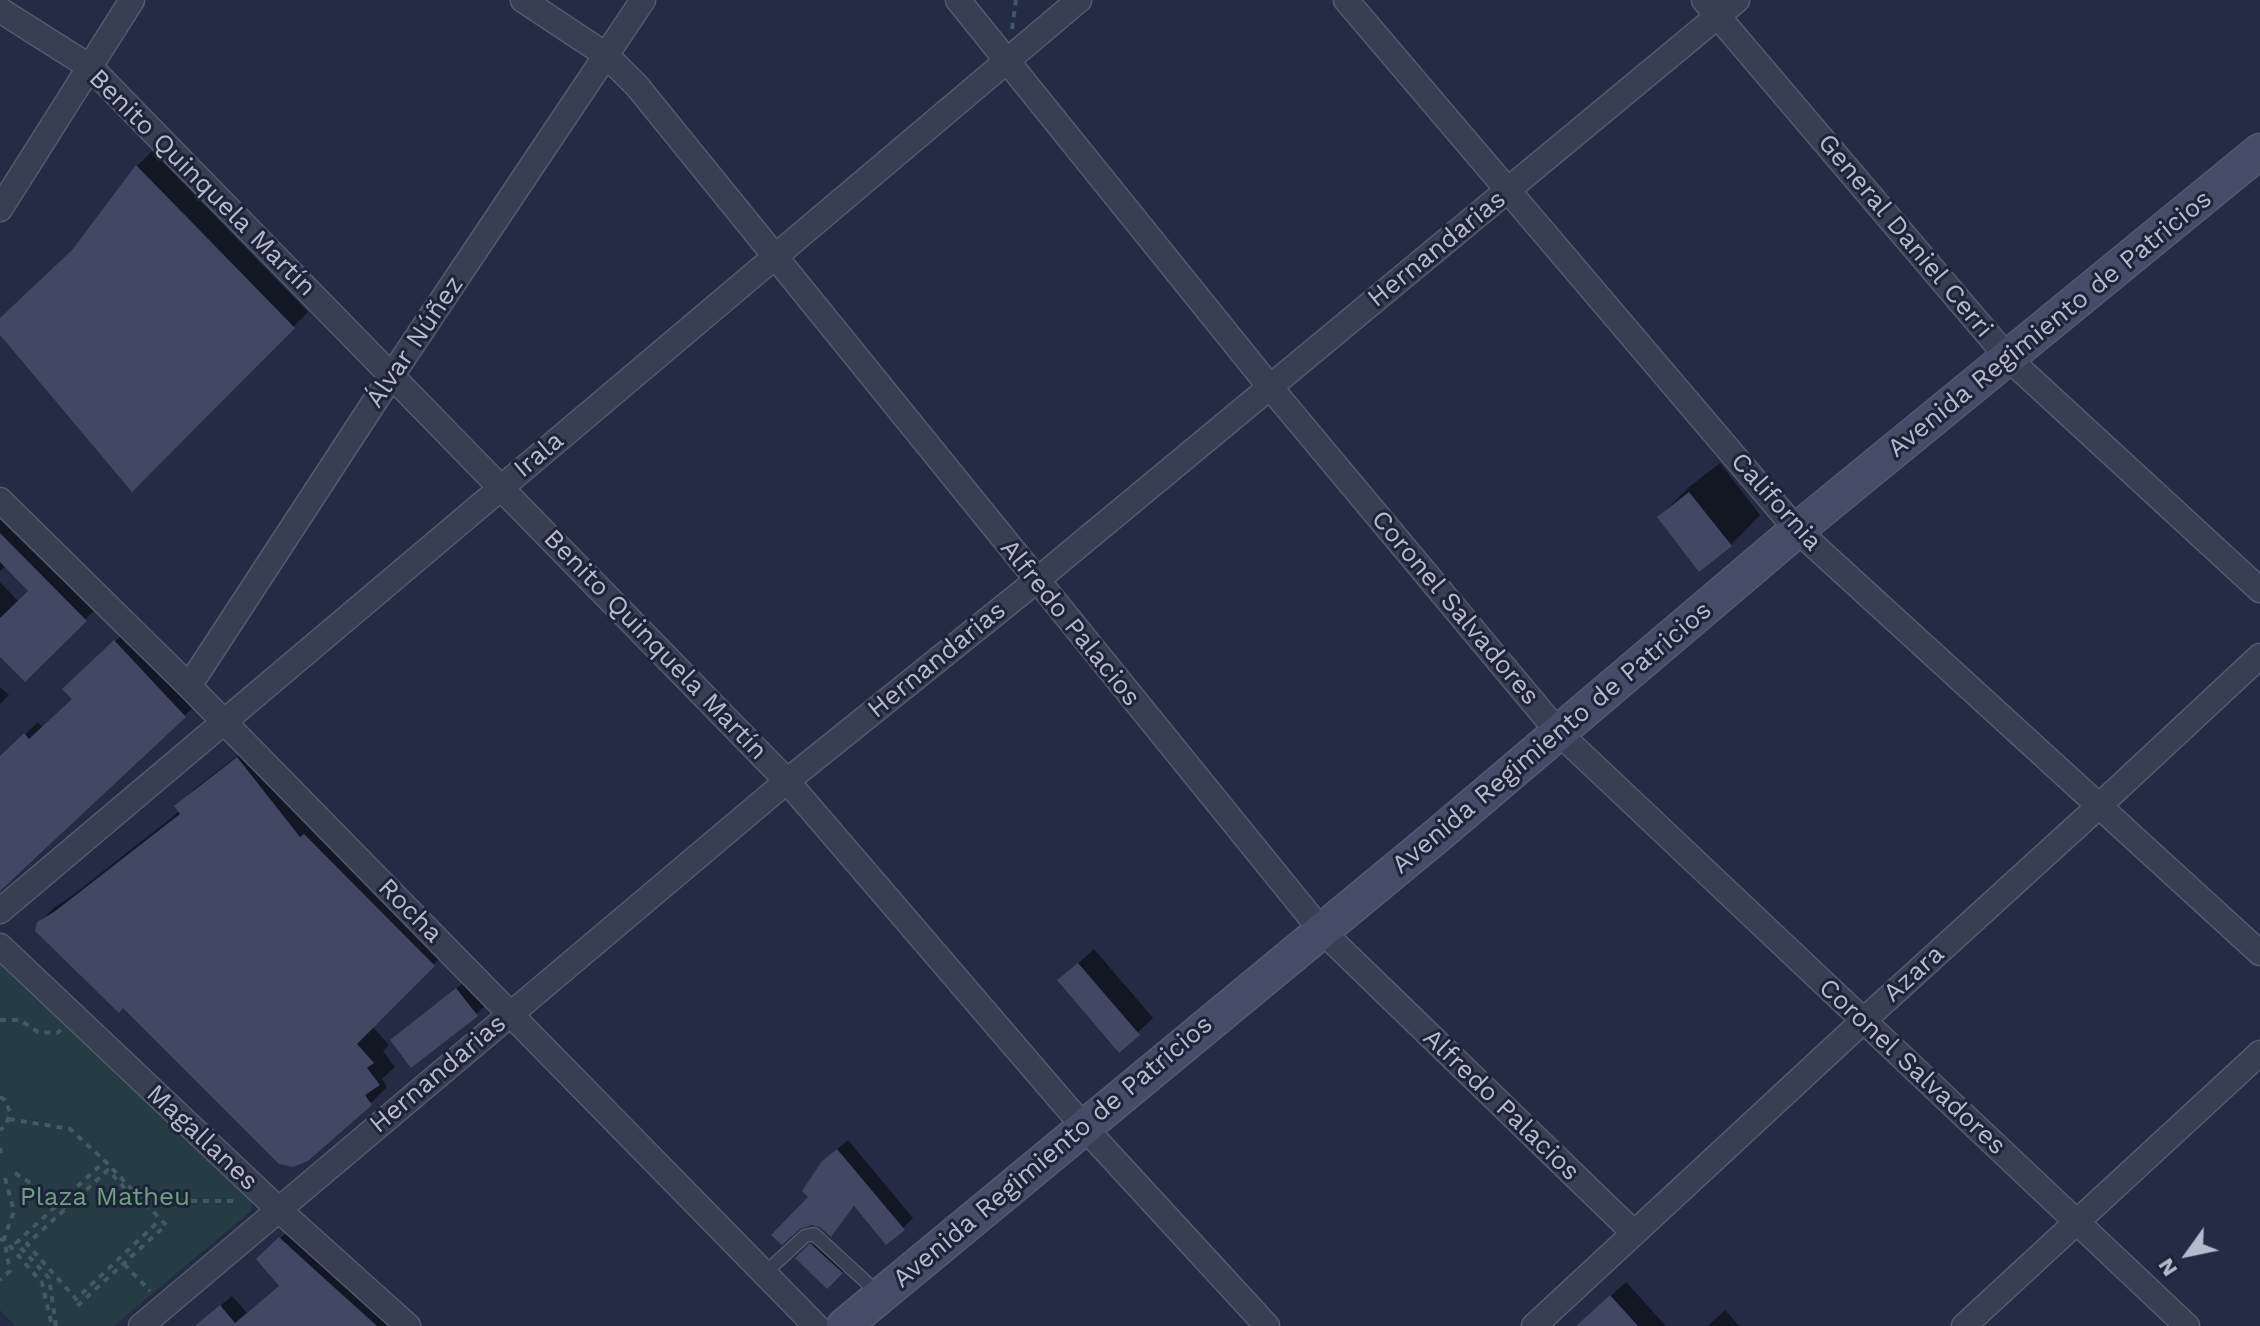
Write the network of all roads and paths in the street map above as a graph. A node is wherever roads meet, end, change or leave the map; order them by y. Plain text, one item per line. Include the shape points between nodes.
1 (132, 0) edge
2 (523, 0) edge
3 (643, 0) edge
4 (958, 0) edge
5 (1079, 0) edge
6 (1346, 0) edge
7 (1737, 0) edge
8 (1710, 8) edge
9 (0, 10) edge
10 (606, 55) junction
11 (1009, 61) junction
12 (90, 67) junction
13 (2255, 166) edge
14 (1508, 191) junction
15 (0, 209) edge
16 (777, 257) junction
17 (2009, 359) junction
18 (392, 375) junction
19 (1270, 387) junction
20 (501, 486) junction
21 (0, 500) edge
22 (1797, 530) junction
23 (1036, 581) junction
24 (2260, 590) edge
25 (2260, 656) edge
26 (189, 686) junction
27 (222, 722) junction
28 (1559, 733) junction
29 (787, 781) junction
30 (2099, 806) junction
31 (0, 911) edge
32 (1321, 930) junction
33 (0, 946) edge
34 (2260, 953) edge
35 (510, 1013) junction
36 (74, 1017) junction
37 (0, 1020) edge
38 (1863, 1021) junction
39 (2260, 1053) edge
40 (0, 1097) edge
41 (9, 1119) junction
42 (1084, 1127) junction
43 (0, 1130) edge
44 (105, 1161) junction
45 (15, 1173) dead end
46 (5, 1178) dead end
47 (133, 1193) dead end
48 (143, 1201) junction
49 (236, 1201) dead end
50 (60, 1202) junction
51 (66, 1208) junction
52 (278, 1209) junction
53 (159, 1221) dead end
54 (2076, 1222) junction
55 (1634, 1233) junction
56 (2, 1240) edge
57 (124, 1264) junction
58 (765, 1273) junction
59 (0, 1280) edge
60 (881, 1295) junction
61 (165, 1306) junction
62 (76, 1307) dead end
63 (54, 1326) edge
64 (141, 1326) edge
65 (408, 1326) edge
66 (816, 1326) edge
67 (844, 1326) edge
68 (1267, 1326) edge
69 (1534, 1326) edge
70 (1964, 1326) edge
71 (2187, 1326) edge

1 - 12 street
2 - 10 street, Alfredo Palacios
3 - 10 street, Álvar Núñez
4 - 11 street, Coronel Salvadores
5 - 11 street, Irala
6 - 14 street, California
7 - 8 street, Hernandarias
8 - 14 street, Hernandarias
8 - 17 street, General Daniel Cerri
9 - 12 street, Benito Quinquela Martín
10 - 16 street, Alfredo Palacios
10 - 18 street, Álvar Núñez
11 - 16 street, Irala
11 - 19 street, Coronel Salvadores
12 - 15 street
12 - 18 street, Benito Quinquela Martín
13 - 17 main road, Avenida Regimiento de Patricios
14 - 19 street, Hernandarias
14 - 22 street, California
16 - 20 street, Irala
16 - 23 street, Alfredo Palacios
17 - 22 main road, Avenida Regimiento de Patricios
17 - 24 street, General Daniel Cerri
18 - 20 street, Benito Quinquela Martín
18 - 26 street, Álvar Núñez
19 - 23 street, Hernandarias
19 - 28 street, Coronel Salvadores
20 - 27 street, Irala
20 - 29 street, Benito Quinquela Martín
21 - 26 street, Rocha
22 - 28 main road, Avenida Regimiento de Patricios
22 - 30 street, California
23 - 29 street, Hernandarias
23 - 32 street, Alfredo Palacios
25 - 30 street, Azara
26 - 27 street, Rocha
27 - 31 street, Irala
27 - 35 street, Rocha
28 - 32 main road, Avenida Regimiento de Patricios
28 - 38 street, Coronel Salvadores
29 - 35 street, Hernandarias
29 - 42 street, Benito Quinquela Martín
30 - 34 street, California
30 - 38 street, Azara
32 - 42 main road, Avenida Regimiento de Patricios
32 - 55 street, Alfredo Palacios
33 - 36 street, Magallanes
35 - 52 street, Hernandarias
35 - 58 street, Rocha
36 - 37 path via 57,1033 38,1032 20,1020
36 - 52 street, Magallanes
38 - 54 street, Coronel Salvadores
38 - 55 street, Azara
39 - 54 street
40 - 41 path via 9,1106
41 - 43 path
41 - 44 path via 70,1129
42 - 60 main road, Avenida Regimiento de Patricios
42 - 68 street, Benito Quinquela Martín
44 - 48 path
44 - 50 path
45 - 50 path
46 - 56 path via 14,1211
47 - 51 path via 108,1170
48 - 49 path
48 - 57 path via 166,1225
50 - 51 path
50 - 63 path via 16,1243 49,1278
51 - 53 path via 27,1244 76,1299
52 - 61 street, Hernandarias
52 - 65 street, Magallanes
54 - 70 street
54 - 71 street, Coronel Salvadores
55 - 69 street, Azara
56 - 59 path via 10,1271
56 - 63 path via 42,1283
57 - 61 path
57 - 62 path
58 - 60 lane via 805,1236 814,1234
58 - 66 street, Rocha
60 - 67 main road, Avenida Regimiento de Patricios
61 - 64 street, Hernandarias

